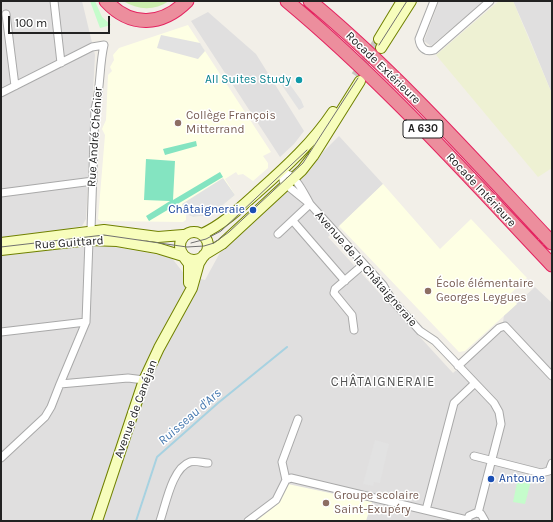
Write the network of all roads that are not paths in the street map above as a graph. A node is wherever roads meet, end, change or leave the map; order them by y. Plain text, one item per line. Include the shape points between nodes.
1 (54, 1) edge
2 (106, 1) edge
3 (115, 1) edge
4 (177, 1) edge
5 (187, 1) edge
6 (287, 1) edge
7 (310, 1) edge
8 (402, 1) edge
9 (411, 1) edge
10 (434, 1) edge
11 (490, 1) edge
12 (6, 14) dead end
13 (61, 62) junction
14 (15, 86) junction
15 (1, 93) edge
16 (281, 172) junction
17 (93, 182) junction
18 (290, 182) junction
19 (1, 194) edge
20 (310, 204) junction
21 (293, 221) junction
22 (202, 234) junction
23 (278, 234) dead end
24 (90, 235) junction
25 (183, 235) junction
26 (552, 242) edge
27 (1, 243) edge
28 (1, 250) edge
29 (204, 255) junction
30 (183, 256) junction
31 (364, 264) junction
32 (552, 265) edge
33 (345, 281) junction
34 (184, 301) junction
35 (86, 322) junction
36 (354, 330) dead end
37 (1, 332) edge
38 (458, 366) junction
39 (552, 376) edge
40 (144, 380) junction
41 (475, 383) junction
42 (60, 384) junction
43 (298, 419) dead end
44 (474, 456) dead end
45 (1, 458) edge
46 (491, 460) junction
47 (208, 463) dead end
48 (552, 463) edge
49 (286, 480) junction
50 (426, 510) junction
51 (478, 513) junction
52 (97, 521) edge
53 (160, 521) edge
54 (248, 521) edge
55 (467, 521) edge
56 (485, 521) edge

1 - 13 street
2 - 5 highway via 126,17 153,21 167,17
3 - 4 highway via 129,11 143,14 161,11
6 - 32 highway, Rocade Intérieure / A 630 via 355,60
7 - 26 highway, Rocade Extérieure / A 630 via 412,94
8 - 9 main road via 379,46
10 - 11 street via 419,38 419,43 427,52 434,50
12 - 14 street
13 - 14 street
13 - 17 street, Rue André Chénier via 92,47 104,45 100,58 95,109
14 - 15 street
16 - 18 street
16 - 18 main road via 326,122 358,78 313,156
16 - 22 main road via 220,225
17 - 19 street
17 - 24 street, Rue André Chénier
18 - 20 street, Avenue de la Châtaigneraie
18 - 29 main road via 222,244
20 - 21 street
20 - 31 street, Avenue de la Châtaigneraie
21 - 23 street
21 - 33 street
22 - 25 main road via 191,231
22 - 29 main road, Avenue de Canéjan via 208,242 208,249
24 - 25 main road, Rue Guittard via 118,231 158,237
24 - 27 main road, Rue Guittard
24 - 28 main road, Rue Guittard
24 - 30 main road, Rue Guittard via 157,248
24 - 35 street, Rue André Chénier
25 - 30 main road, Avenue de Canéjan via 179,246
29 - 30 main road via 196,260
29 - 34 main road, Avenue de Canéjan via 192,288
30 - 34 main road, Avenue de Canéjan via 189,264 190,274
31 - 33 street
31 - 38 street, Avenue de la Châtaigneraie via 420,331 432,338
33 - 36 street via 335,289 335,294 352,315
34 - 40 main road, Avenue de Canéjan
35 - 37 street
35 - 42 street
38 - 39 street via 499,328 505,326
38 - 41 street, Avenue de la Châtaigneraie
40 - 42 street via 128,378
40 - 52 main road, Avenue de Canéjan
41 - 46 street, Avenue de la Châtaigneraie via 494,403 500,417 501,424
41 - 50 street via 454,403
42 - 45 street via 52,407 45,417
43 - 49 street via 282,462
44 - 46 street
46 - 48 street via 541,473 549,471
46 - 51 street, Avenue de la Châtaigneraie
47 - 53 street via 191,461 180,466
49 - 50 street via 296,478
49 - 54 street via 276,500
50 - 55 street
51 - 55 street via 471,515
51 - 56 street

